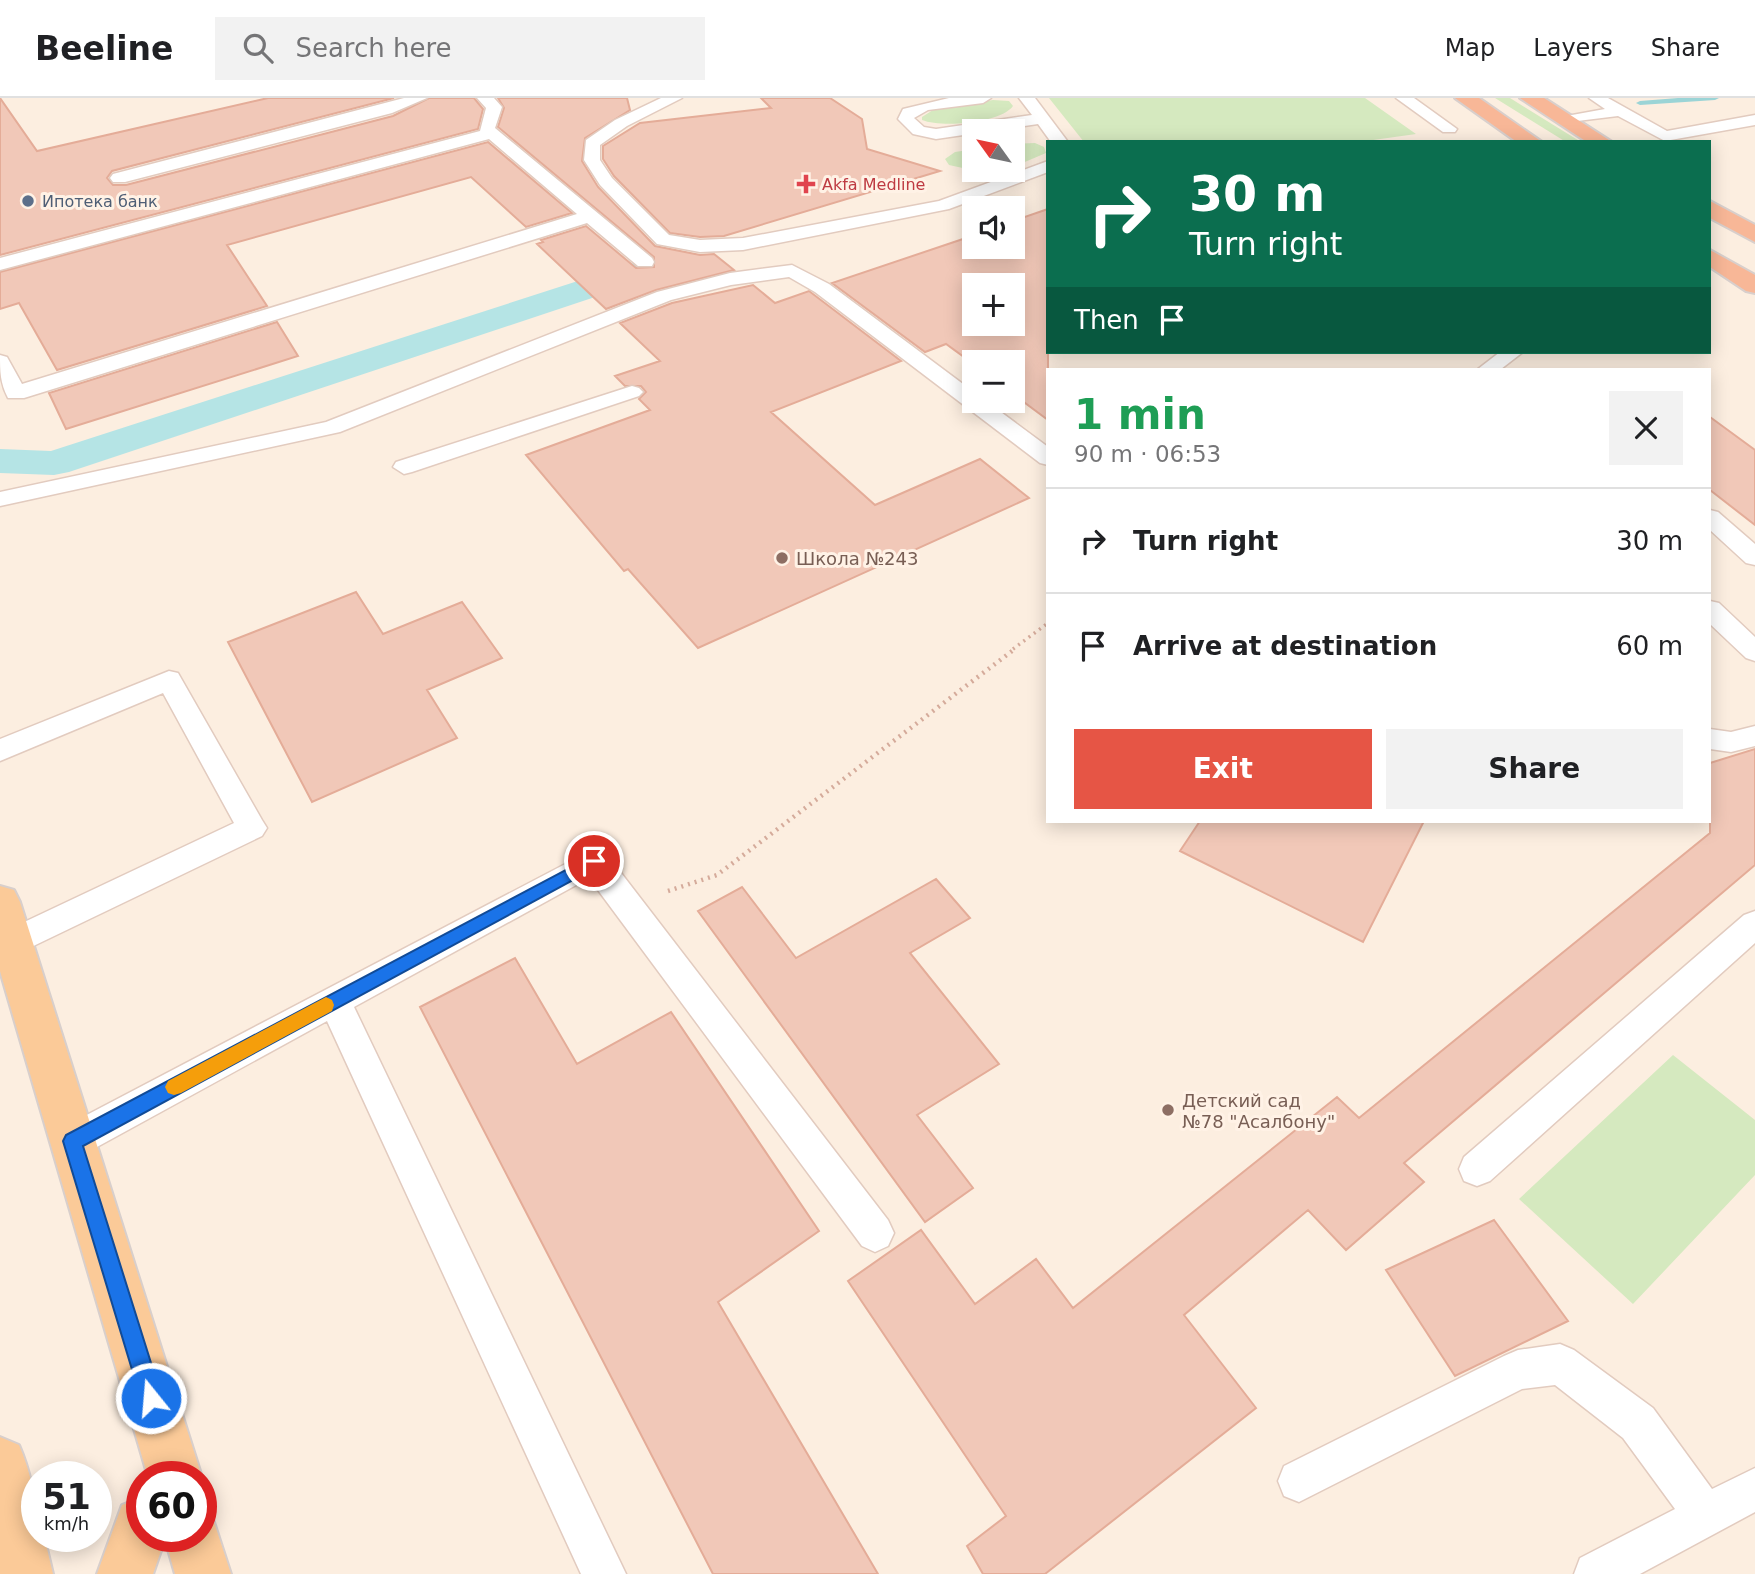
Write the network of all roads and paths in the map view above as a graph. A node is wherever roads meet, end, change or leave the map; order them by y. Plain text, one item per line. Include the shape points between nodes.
1 (419, 98) edge
2 (485, 98) edge
3 (674, 98) edge
4 (983, 98) edge
5 (1027, 98) edge
6 (1404, 98) edge
7 (1465, 98) edge
8 (1530, 98) edge
9 (1597, 98) edge
10 (1620, 111) junction
11 (1043, 118) junction
12 (1567, 120) junction
13 (1755, 121) edge
14 (1449, 128) dead end
15 (491, 132) junction
16 (1059, 140) edge
17 (1525, 140) edge
18 (1599, 140) edge
19 (1046, 167) edge
20 (119, 178) dead end
21 (1711, 209) edge
22 (590, 216) junction
23 (84, 226) dead end
24 (1755, 235) edge
25 (0, 248) edge
26 (1711, 258) edge
27 (645, 262) dead end
28 (0, 264) edge
29 (1755, 286) edge
30 (1510, 354) edge
31 (0, 361) edge
32 (1489, 368) edge
33 (632, 392) dead end
34 (1046, 456) edge
35 (404, 467) dead end
36 (0, 499) edge
37 (1711, 518) edge
38 (1755, 557) edge
39 (1711, 610) edge
40 (1046, 625) edge
41 (1755, 652) edge
42 (1755, 736) edge
43 (1711, 739) edge
44 (0, 751) edge
45 (606, 878) junction
46 (6, 922) edge
47 (1755, 924) edge
48 (334, 1000) junction
49 (73, 1141) junction
50 (1477, 1169) dead end
51 (875, 1233) dead end
52 (164, 1461) edge
53 (0, 1464) edge
54 (1299, 1481) dead end
55 (1755, 1489) edge
56 (1706, 1515) junction
57 (133, 1552) edge
58 (197, 1552) edge
59 (25, 1574) edge
60 (125, 1574) edge
61 (203, 1574) edge
62 (604, 1574) edge
63 (1596, 1574) edge

1 - 20 lane
2 - 15 lane via 494,107 487,129
3 - 19 lane via 612,127 592,143 592,160 606,181 663,240 700,246 743,244 943,205
4 - 11 lane via 925,106 912,110 905,119 919,131 936,134
5 - 11 lane
6 - 14 lane
7 - 17 highway
8 - 12 highway
9 - 10 lane
10 - 12 lane
10 - 13 lane via 1665,136
11 - 16 lane
12 - 18 highway
15 - 22 lane
15 - 28 lane
21 - 24 highway
22 - 27 lane
22 - 31 lane via 16,393
23 - 25 lane
26 - 29 highway
30 - 32 lane
33 - 35 lane
34 - 36 lane via 822,288 792,271 730,279 664,296 332,427
37 - 38 lane
39 - 41 lane
40 - 45 path via 717,875 662,893
42 - 43 lane via 1731,742
44 - 46 lane via 169,680 252,828
45 - 48 lane via 594,861
45 - 51 lane
46 - 49 main road
47 - 50 lane
48 - 49 lane
48 - 62 lane
49 - 52 main road
53 - 59 main road
54 - 56 lane via 1518,1370 1560,1364 1639,1423
55 - 56 lane
56 - 63 lane
57 - 60 main road
58 - 61 main road

